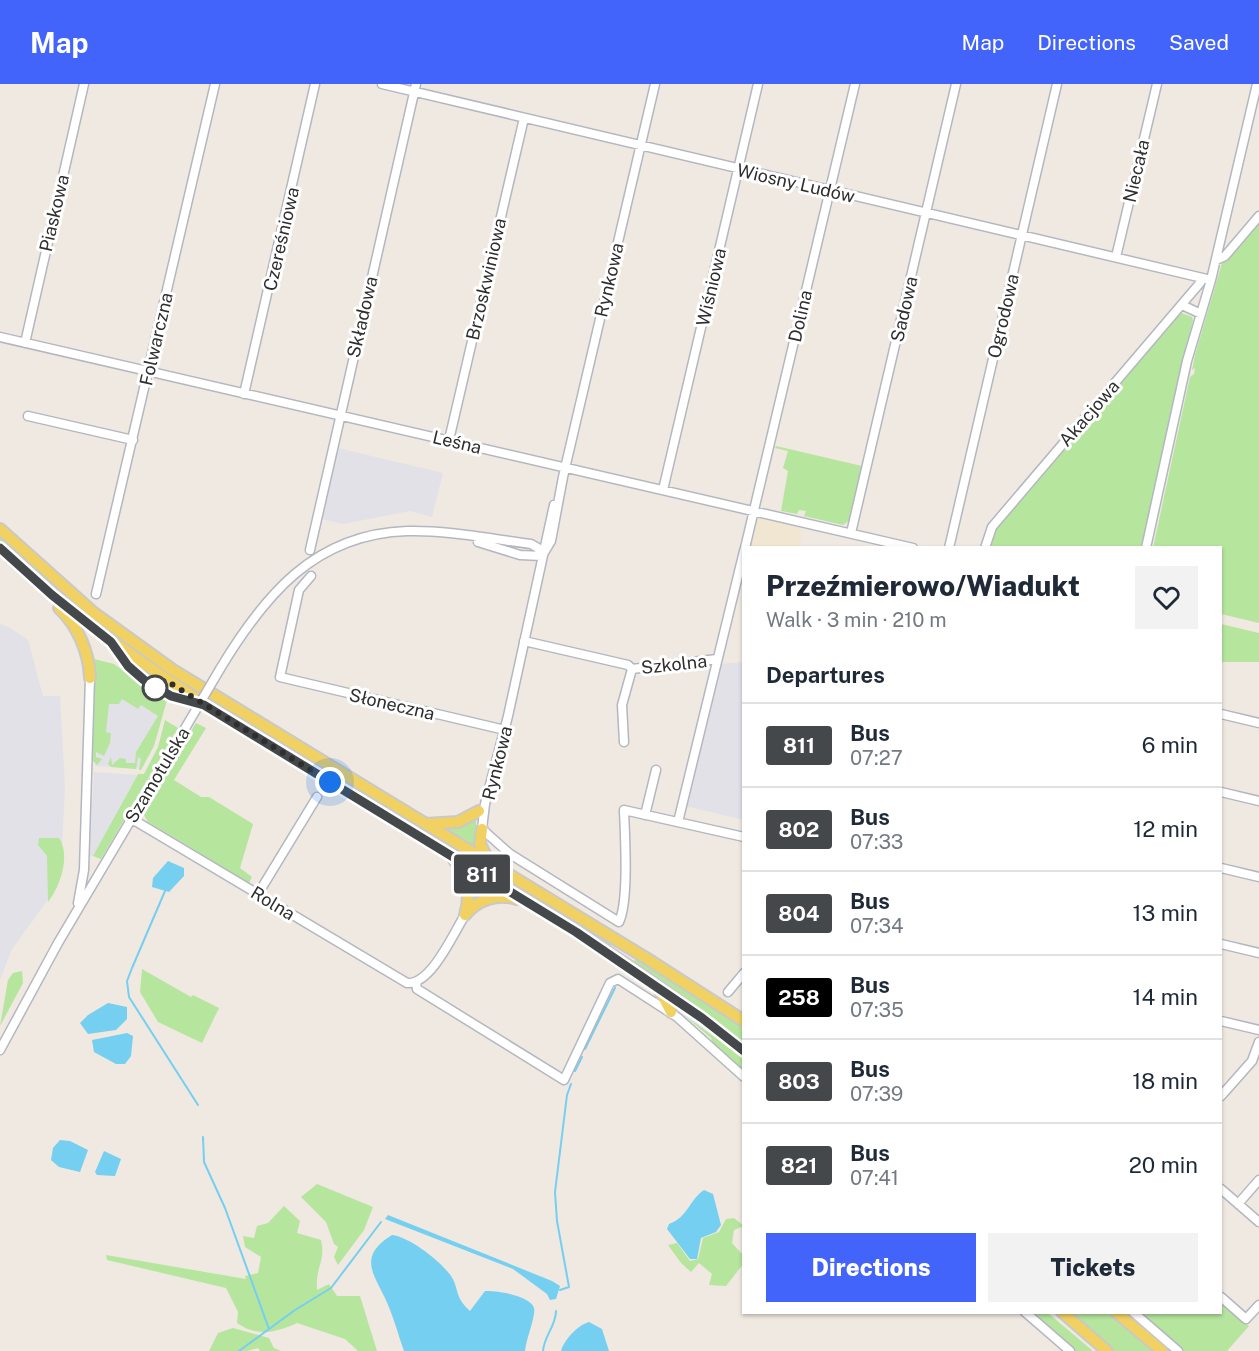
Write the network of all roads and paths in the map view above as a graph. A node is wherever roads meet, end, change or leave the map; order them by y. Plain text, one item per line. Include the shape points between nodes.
1 (84, 84) edge
2 (215, 84) edge
3 (315, 84) edge
4 (382, 84) edge
5 (655, 84) edge
6 (758, 84) edge
7 (855, 84) edge
8 (956, 84) edge
9 (1057, 84) edge
10 (1157, 84) edge
11 (1257, 84) edge
12 (415, 88) edge
13 (524, 118) junction
14 (640, 147) junction
15 (738, 170) junction
16 (830, 191) junction
17 (927, 214) junction
18 (1259, 216) edge
19 (1022, 236) junction
20 (1116, 257) junction
21 (1216, 260) junction
22 (1211, 280) junction
23 (1200, 283) dead end
24 (1182, 305) junction
25 (1201, 314) junction
26 (0, 337) edge
27 (24, 343) junction
28 (149, 372) junction
29 (244, 394) junction
30 (28, 416) dead end
31 (341, 417) junction
32 (133, 440) junction
33 (449, 440) junction
34 (566, 467) junction
35 (563, 477) junction
36 (663, 490) junction
37 (755, 511) junction
38 (550, 517) junction
39 (0, 529) edge
40 (851, 533) junction
41 (463, 536) junction
42 (531, 544) junction
43 (745, 546) edge
44 (905, 546) edge
45 (949, 546) edge
46 (986, 546) edge
47 (1146, 546) edge
48 (0, 548) edge
49 (310, 550) dead end
50 (519, 555) junction
51 (542, 556) junction
52 (742, 557) edge
53 (311, 576) dead end
54 (36, 580) junction
55 (537, 580) junction
56 (96, 594) dead end
57 (524, 641) junction
58 (717, 659) junction
59 (632, 669) junction
60 (90, 678) joint
61 (1222, 714) edge
62 (1259, 723) edge
63 (505, 730) junction
64 (624, 742) dead end
65 (656, 770) dead end
66 (1222, 792) edge
67 (317, 797) dead end
68 (1259, 801) edge
69 (482, 808) junction
70 (645, 815) junction
71 (132, 819) junction
72 (678, 822) junction
73 (426, 824) junction
74 (482, 829) junction
75 (742, 837) edge
76 (438, 847) junction
77 (490, 863) junction
78 (1222, 868) edge
79 (1259, 877) edge
80 (258, 894) junction
81 (532, 904) junction
82 (465, 915) junction
83 (71, 921) junction
84 (1222, 944) edge
85 (1259, 953) edge
86 (742, 975) edge
87 (651, 982) junction
88 (416, 983) junction
89 (728, 992) dead end
90 (670, 1012) junction
91 (742, 1020) edge
92 (1222, 1021) edge
93 (1259, 1030) edge
94 (1259, 1042) edge
95 (0, 1050) edge
96 (742, 1050) edge
97 (742, 1075) edge
98 (1222, 1095) edge
99 (1259, 1180) edge
100 (1222, 1190) edge
101 (1238, 1204) junction
102 (1259, 1222) edge
103 (1222, 1299) edge
104 (1259, 1305) edge
105 (1028, 1314) edge
106 (1064, 1314) edge
107 (1118, 1314) edge
108 (1135, 1314) edge
109 (1070, 1351) edge
110 (1107, 1351) edge
111 (1162, 1351) edge
112 (1178, 1351) edge

1 - 27 street, Piaskowa
2 - 28 street, Folwarczna
3 - 29 street, Czereśniowa
4 - 12 street, Wiosny Ludów
5 - 14 street, Rynkowa
6 - 15 street, Wiśniowa
7 - 16 street, Dolina
8 - 17 street, Sadowa
9 - 19 street, Ogrodowa
10 - 20 street, Niecała
11 - 21 street
12 - 13 street, Wiosny Ludów
12 - 31 street, Składowa
13 - 14 street, Wiosny Ludów
13 - 33 street, Brzoskwiniowa
14 - 15 street, Wiosny Ludów
14 - 34 street, Rynkowa
15 - 16 street, Wiosny Ludów
15 - 36 street, Wiśniowa
16 - 17 street, Wiosny Ludów
16 - 37 street, Dolina
17 - 19 street, Wiosny Ludów
17 - 40 street, Sadowa
18 - 21 street via 1225,256
19 - 20 street, Wiosny Ludów
19 - 45 street, Ogrodowa
20 - 22 street, Wiosny Ludów
21 - 22 street
22 - 25 street
23 - 24 street, Akacjowa
24 - 25 street
24 - 46 street, Akacjowa via 992,527
25 - 47 street
26 - 27 street, Leśna
27 - 28 street, Leśna
28 - 29 street, Leśna
28 - 32 street, Folwarczna
29 - 31 street, Leśna
30 - 32 street
31 - 33 street, Leśna
31 - 49 street, Składowa
32 - 56 street, Folwarczna
33 - 34 street, Leśna
34 - 35 street, Rynkowa
34 - 36 street, Leśna
35 - 38 street, Rynkowa
35 - 51 street, Rynkowa via 551,541
36 - 37 street, Leśna
37 - 40 street, Leśna
37 - 43 street, Dolina
38 - 42 street
38 - 51 street, Rynkowa
39 - 73 main road via 77,599 152,656
40 - 44 street, Leśna
41 - 42 street, Szamotulska
41 - 50 street, Szamotulska
41 - 71 street, Szamotulska, bridge via 391,532 350,542 296,571 254,616
42 - 51 street
48 - 54 main road
50 - 51 street, Szamotulska
50 - 55 street via 531,563
51 - 55 street, Rynkowa
52 - 58 street, Dolina
53 - 63 street, Słoneczna via 299,590 280,677
54 - 60 main road via 77,632
54 - 76 main road via 96,631 165,680
55 - 57 street, Rynkowa
57 - 59 street
57 - 63 street, Rynkowa
58 - 59 street, Szkolna
58 - 72 street, Dolina
59 - 64 street via 622,705
60 - 83 street via 84,868 80,897
61 - 62 street
63 - 69 street, Rynkowa
65 - 70 street
66 - 68 street
67 - 80 street
69 - 73 main road via 458,822
69 - 74 street, Rynkowa
70 - 72 street
70 - 74 street via 624,810 626,880 619,922 510,854
71 - 80 street, Rolna
71 - 83 street, Szamotulska
72 - 75 street
73 - 77 main road
74 - 77 main road via 480,844
76 - 81 main road
76 - 82 main road via 464,875 468,893
77 - 91 main road
78 - 79 street
80 - 88 street, Rolna via 403,981
81 - 82 main road via 497,896
81 - 87 main road
82 - 88 street via 427,976
83 - 95 street, Szamotulska
84 - 85 street
86 - 89 street
87 - 90 main road
87 - 96 main road
88 - 90 street, Rolna via 417,989 439,1004 564,1080 614,979
90 - 97 street
92 - 93 street
94 - 98 street via 1252,1061
99 - 101 street
100 - 101 street
101 - 102 street
103 - 104 street via 1246,1320
105 - 109 street
106 - 110 main road
107 - 111 main road
108 - 112 street

